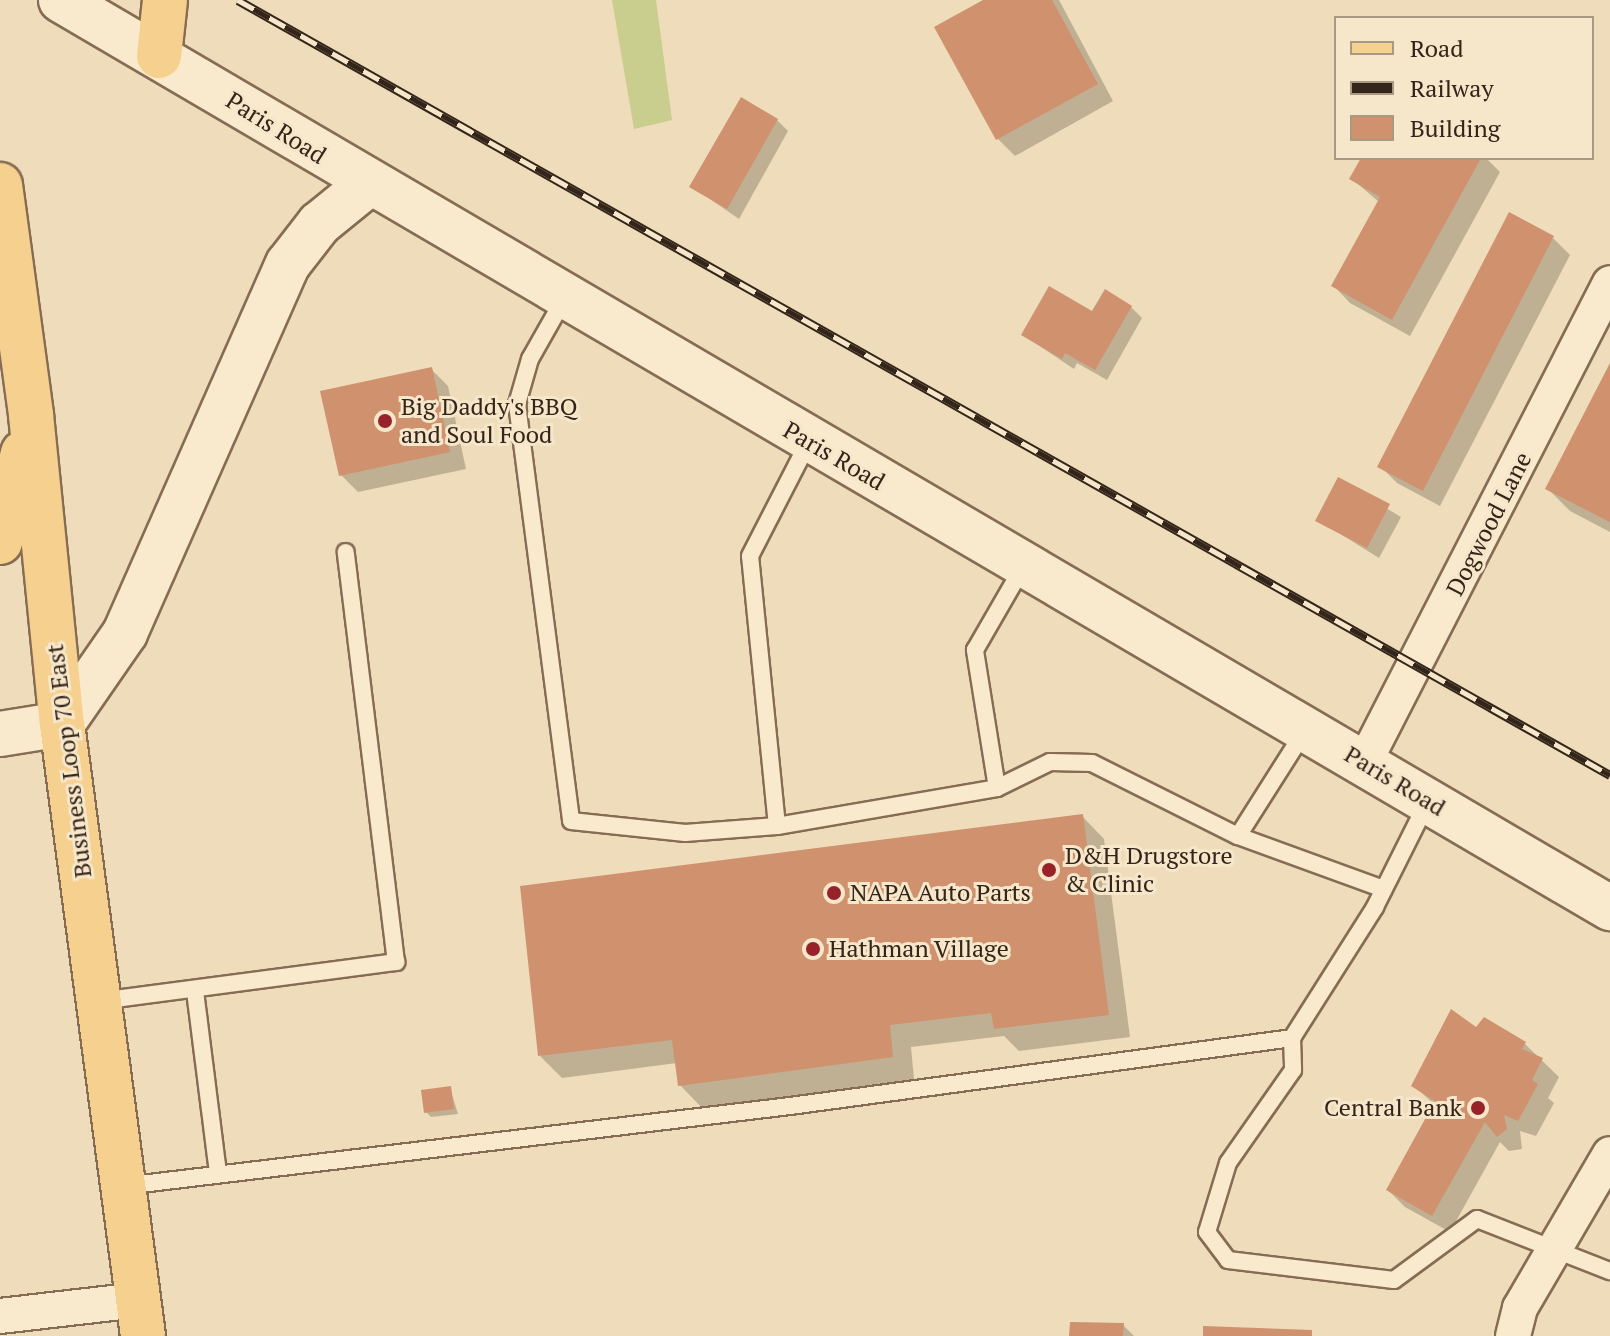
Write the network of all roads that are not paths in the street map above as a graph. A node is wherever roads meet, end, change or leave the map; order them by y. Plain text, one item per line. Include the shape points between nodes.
1 (61, 0) edge
2 (165, 0) edge
3 (159, 56) junction
4 (368, 184) junction
5 (0, 185) edge
6 (1610, 283) edge
7 (564, 299) junction
8 (31, 415) junction
9 (809, 441) junction
10 (0, 542) edge
11 (346, 552) dead end
12 (1024, 566) junction
13 (62, 724) junction
14 (1306, 729) junction
15 (0, 734) edge
16 (1364, 763) junction
17 (997, 788) junction
18 (1428, 801) junction
19 (777, 826) junction
20 (1238, 836) junction
21 (1384, 889) junction
22 (1610, 908) edge
23 (195, 991) junction
24 (99, 1001) junction
25 (1292, 1038) junction
26 (1610, 1154) edge
27 (218, 1174) junction
28 (123, 1186) junction
29 (1599, 1197) edge
30 (1553, 1252) junction
31 (1610, 1271) edge
32 (0, 1316) edge
33 (141, 1318) edge
34 (1513, 1336) edge

1 - 3 main road, Paris Road
2 - 3 main road
3 - 4 main road, Paris Road
4 - 7 main road, Paris Road
4 - 13 main road via 319,224 288,264 125,633
5 - 8 main road, Business Loop 70 East
6 - 16 street, Dogwood Lane via 1417,669
7 - 9 main road, Paris Road
7 - 19 lane via 530,359 517,404 571,821 685,833
8 - 10 main road
8 - 13 main road, Business Loop 70 East
9 - 12 main road, Paris Road
9 - 19 lane via 750,556
11 - 23 lane via 396,962
12 - 14 main road, Paris Road
12 - 17 lane via 975,650
13 - 15 main road
13 - 24 main road, Business Loop 70 East
14 - 16 main road, Paris Road
14 - 20 lane
16 - 18 main road, Paris Road
17 - 19 lane
17 - 20 lane via 1050,762 1092,763
18 - 21 lane
18 - 22 main road, Paris Road
20 - 21 lane
21 - 25 lane
23 - 24 lane
23 - 27 lane
24 - 28 main road, Business Loop 70 East
25 - 27 lane via 790,1106
25 - 30 lane via 1293,1070 1228,1163 1211,1218 1207,1232 1228,1260 1394,1280 1477,1219
26 - 29 street
27 - 28 lane
28 - 33 main road, Business Loop 70 East
29 - 30 street
30 - 31 lane
30 - 34 street via 1520,1308
32 - 33 street

